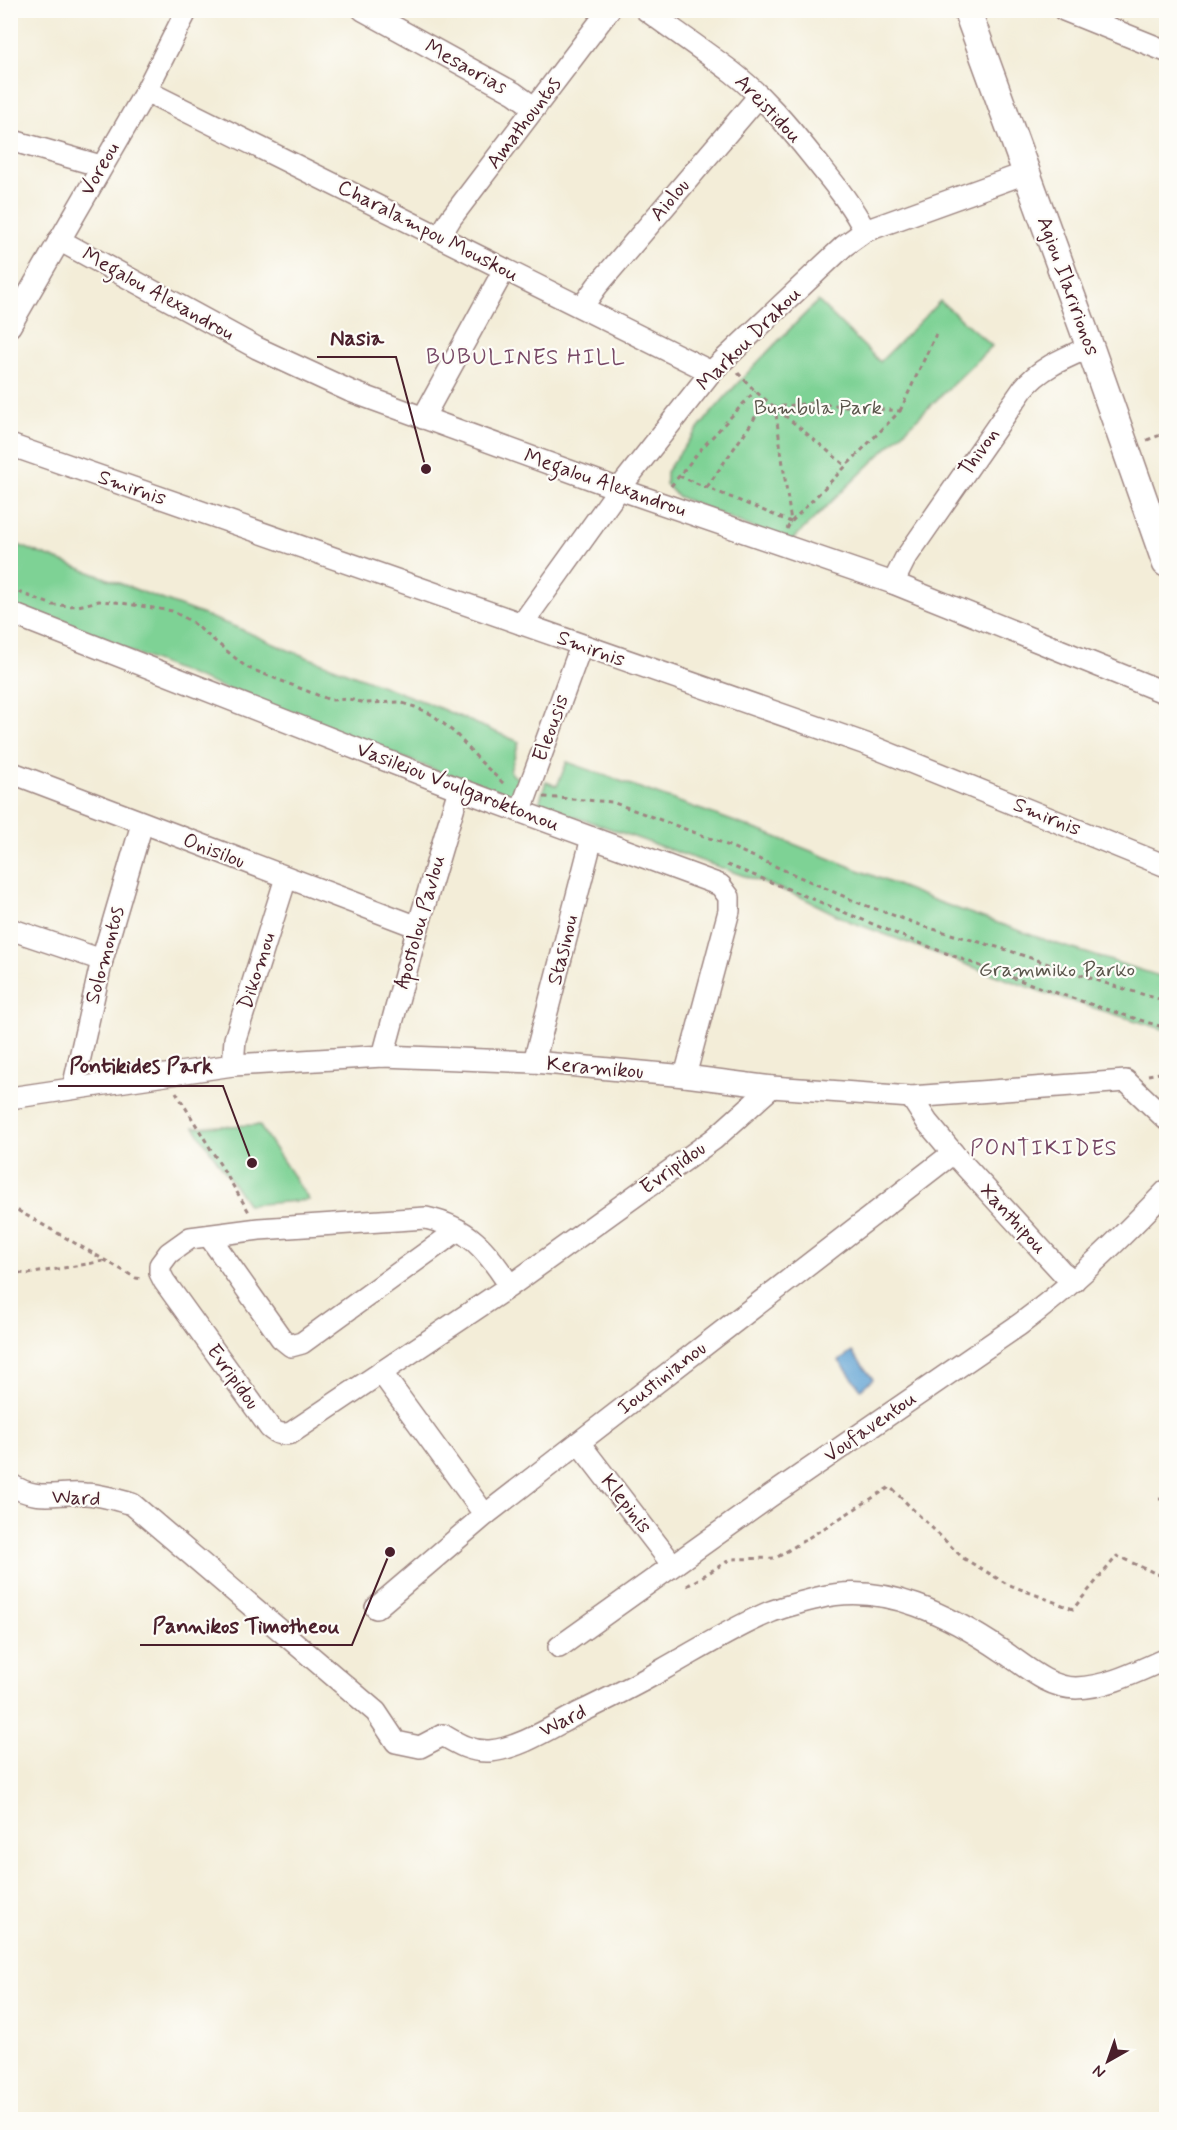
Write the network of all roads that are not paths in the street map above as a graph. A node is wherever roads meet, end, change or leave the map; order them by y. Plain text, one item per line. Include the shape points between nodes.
1 (187, 10) edge
2 (363, 10) edge
3 (609, 10) edge
4 (646, 10) edge
5 (967, 10) edge
6 (1064, 10) edge
7 (1167, 51) edge
8 (146, 91) junction
9 (759, 96) junction
10 (535, 108) junction
11 (10, 140) edge
12 (101, 166) junction
13 (1026, 173) junction
14 (865, 231) junction
15 (440, 236) junction
16 (59, 240) junction
17 (504, 270) junction
18 (17, 298) edge
19 (582, 307) junction
20 (10, 326) edge
21 (1090, 347) junction
22 (718, 365) junction
23 (423, 418) junction
24 (10, 445) edge
25 (619, 489) junction
26 (1167, 563) edge
27 (893, 583) junction
28 (10, 613) edge
29 (522, 624) junction
30 (581, 646) junction
31 (1167, 693) edge
32 (10, 772) edge
33 (459, 789) junction
34 (524, 802) junction
35 (142, 824) junction
36 (592, 838) junction
37 (1167, 866) edge
38 (286, 878) junction
39 (418, 927) junction
40 (10, 929) edge
41 (102, 960) junction
42 (383, 1056) junction
43 (534, 1062) junction
44 (233, 1065) junction
45 (685, 1076) junction
46 (772, 1087) junction
47 (73, 1088) junction
48 (911, 1097) junction
49 (10, 1098) edge
50 (1167, 1119) edge
51 (952, 1153) junction
52 (1167, 1191) edge
53 (458, 1230) junction
54 (209, 1236) junction
55 (1074, 1281) junction
56 (510, 1286) junction
57 (381, 1372) junction
58 (579, 1443) junction
59 (10, 1484) edge
60 (485, 1515) junction
61 (672, 1564) junction
62 (376, 1608) dead end
63 (559, 1647) dead end
64 (1167, 1659) edge

1 - 8 street, Voreou
2 - 10 street, Mesaorias
3 - 10 street, Amathountos
4 - 9 street, Areistidou
5 - 13 street, Agiou Ilaririonos
6 - 7 street
8 - 12 street, Voreou
8 - 15 street, Charalampou Mouskou
9 - 14 street, Areistidou via 837,187
9 - 19 street, Aiolou
10 - 15 street, Amathountos
11 - 12 street
12 - 16 street, Voreou
13 - 14 street, Markou Drakou
13 - 21 street, Agiou Ilaririonos
14 - 22 street, Markou Drakou via 844,246
15 - 17 street, Charalampou Mouskou
16 - 18 street, Voreou
16 - 23 street, Megalou Alexandrou via 257,348 350,391
17 - 19 street, Charalampou Mouskou
17 - 23 street
18 - 20 street, Voreou
19 - 22 street, Charalampou Mouskou
21 - 26 street, Agiou Ilaririonos
21 - 27 street, Thivon via 1052,363 1027,384 905,559
22 - 25 street, Markou Drakou
23 - 25 street, Megalou Alexandrou
24 - 29 street, Smirnis
25 - 27 street, Megalou Alexandrou
25 - 29 street, Markou Drakou
27 - 31 street, Megalou Alexandrou
28 - 33 street, Vasileiou Voulgaroktonou
29 - 30 street, Smirnis
30 - 34 street, Eleousis
30 - 37 street, Smirnis via 866,744
32 - 35 street, Onisilou
33 - 34 street, Vasileiou Voulgaroktonou
33 - 39 street, Apostolou Pavlou
34 - 36 street, Vasileiou Voulgaroktonou
35 - 38 street, Onisilou
35 - 41 street, Solomontos
36 - 43 street, Stasinou
36 - 45 street, Vasileiou Voulgaroktonou via 712,881 725,889 729,897 729,911
38 - 39 street, Onisilou
38 - 44 street, Dikomou via 235,1039
39 - 42 street, Apostolou Pavlou
40 - 41 street
41 - 47 street, Solomontos
42 - 43 street, Keramikou
42 - 44 street, Keramikou
43 - 45 street, Keramikou
44 - 47 street, Keramikou
45 - 46 street, Keramikou
46 - 48 street, Keramikou
46 - 56 street, Evripidou via 714,1139
47 - 49 street, Keramikou
48 - 50 street, Keramikou via 1126,1081
48 - 51 street, Xanthipou
51 - 55 street, Xanthipou
51 - 58 street, Ioustinianou
52 - 55 street, Voufaventou
53 - 54 street via 435,1220 414,1217
53 - 54 street via 302,1343 291,1346 281,1338
53 - 56 street via 484,1249
54 - 57 street, Evripidou via 190,1238 163,1259 160,1274 276,1433 291,1433
55 - 61 street, Voufaventou via 1019,1325
56 - 57 street, Evripidou
57 - 60 street
58 - 60 street, Ioustinianou
58 - 61 street, Klepinis
59 - 64 street, Ward via 42,1496 86,1493 132,1504 376,1712 396,1742 420,1748 444,1735 466,1749 501,1749 618,1694 770,1612 820,1597 850,1593 877,1594 941,1615 979,1635 1046,1681 1074,1688 1103,1685
60 - 62 street, Ioustinianou
61 - 63 street, Voufaventou

